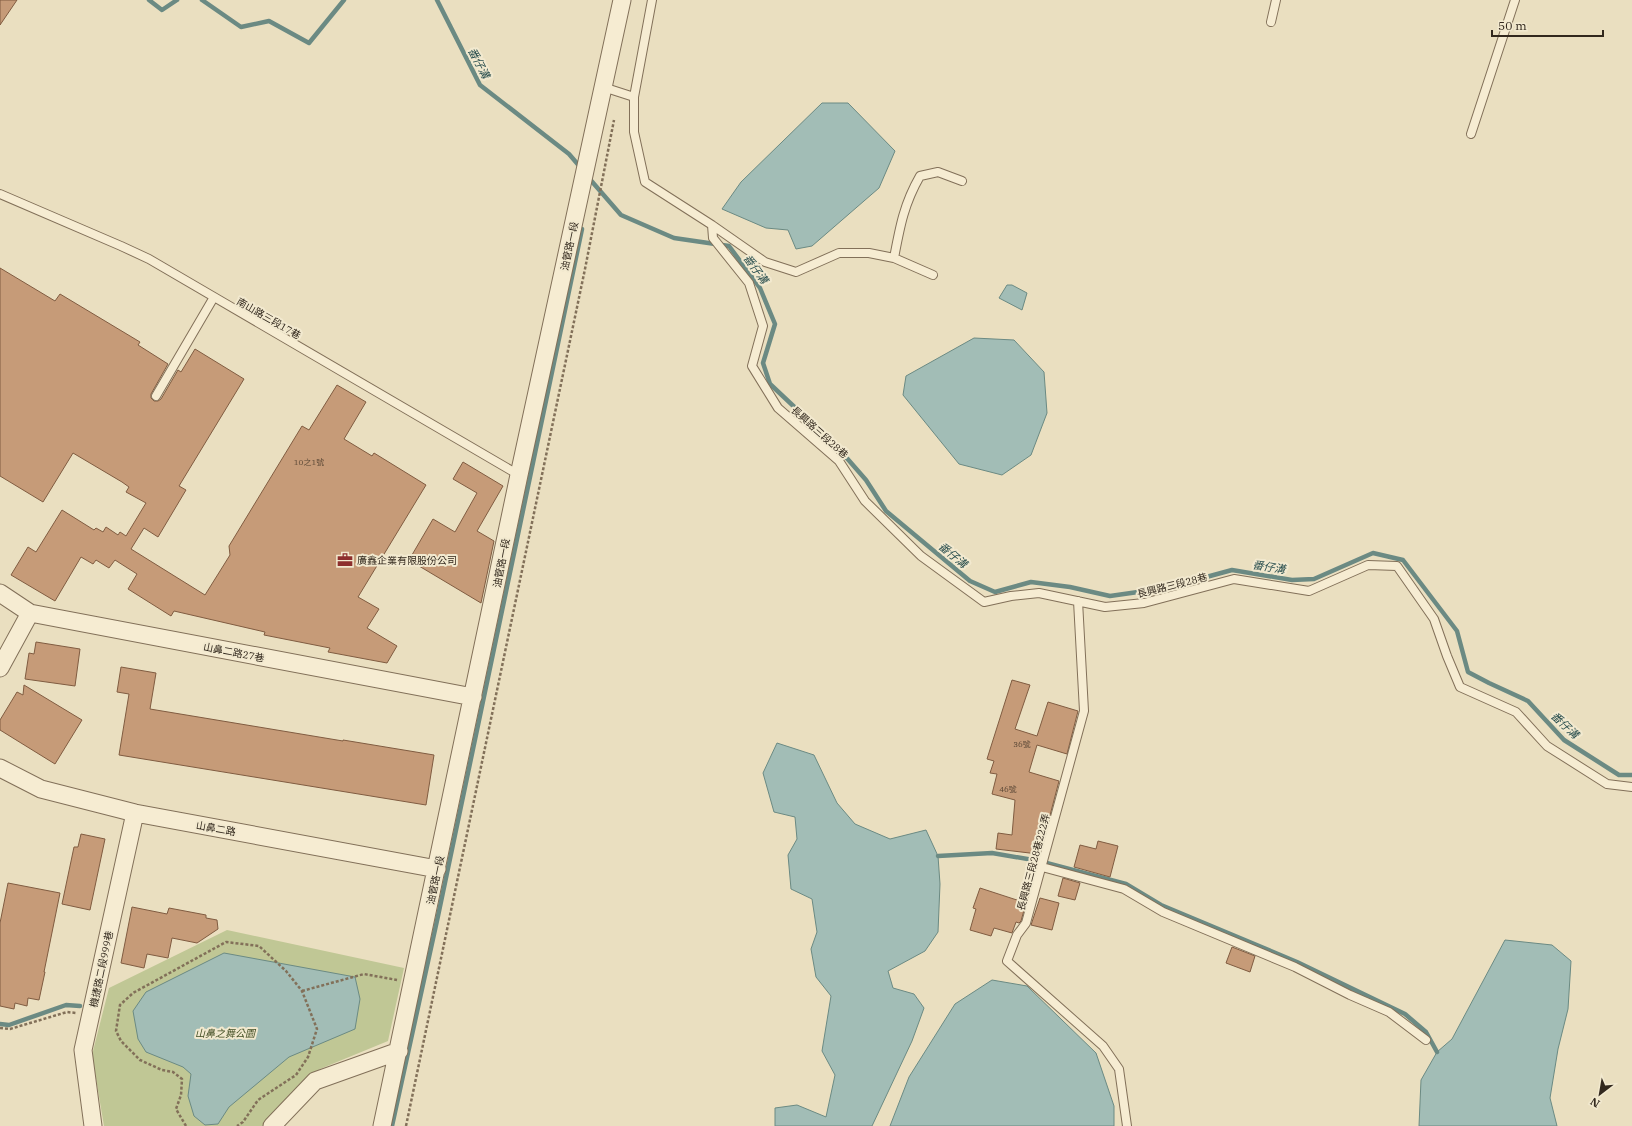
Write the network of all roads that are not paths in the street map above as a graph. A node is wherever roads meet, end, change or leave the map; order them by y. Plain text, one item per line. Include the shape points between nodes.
1 (622, 0) edge
2 (652, 0) edge
3 (1276, 0) edge
4 (1515, 0) edge
5 (1271, 22) dead end
6 (603, 88) junction
7 (634, 97) junction
8 (1471, 134) dead end
9 (962, 181) dead end
10 (0, 194) edge
11 (712, 226) junction
12 (894, 258) junction
13 (933, 275) dead end
14 (214, 297) junction
15 (156, 396) dead end
16 (519, 475) junction
17 (0, 593) edge
18 (1078, 601) junction
19 (30, 613) junction
20 (0, 668) edge
21 (473, 697) junction
22 (0, 768) edge
23 (1632, 787) edge
24 (135, 813) junction
25 (1042, 867) junction
26 (437, 869) junction
27 (1426, 1040) dead end
28 (399, 1051) junction
29 (94, 1126) edge
30 (272, 1126) edge
31 (382, 1126) edge
32 (1127, 1126) edge

1 - 6 street, 油管路一段
2 - 7 lane
3 - 5 lane
4 - 8 lane
6 - 7 lane
6 - 16 street, 油管路一段
7 - 11 lane via 634,132 645,182
9 - 12 lane via 938,172 920,176 910,193 902,217
10 - 14 lane, 南山路三段17巷 via 135,253
11 - 12 lane via 765,262 796,272 839,253 869,253
11 - 18 lane, 長興路三段28巷 via 712,238 749,283 763,326 752,366 778,408 839,461 865,502 921,556 984,602 1039,593
12 - 13 lane
14 - 15 lane
14 - 16 lane, 南山路三段17巷
16 - 21 street, 油管路一段
17 - 19 street, 山鼻二路27巷
18 - 23 lane, 長興路三段28巷 via 1105,607 1144,603 1234,579 1309,591 1368,565 1397,566 1434,619 1460,686 1516,712 1547,746 1607,784
18 - 25 lane, 長興路三段28巷222弄 via 1084,711
19 - 20 street
19 - 21 street, 山鼻二路27巷
21 - 26 street, 油管路一段
22 - 24 street, 山鼻二路 via 40,789
24 - 26 street, 山鼻二路
24 - 29 street, 機捷路二段999巷 via 83,1050
25 - 27 lane via 1124,889 1163,912 1288,964 1389,1012
25 - 32 lane, 長興路三段28巷222弄 via 1026,924 1017,935 1008,961 1103,1046 1119,1069
26 - 28 street, 油管路一段
28 - 30 street via 315,1081
28 - 31 street, 油管路一段

